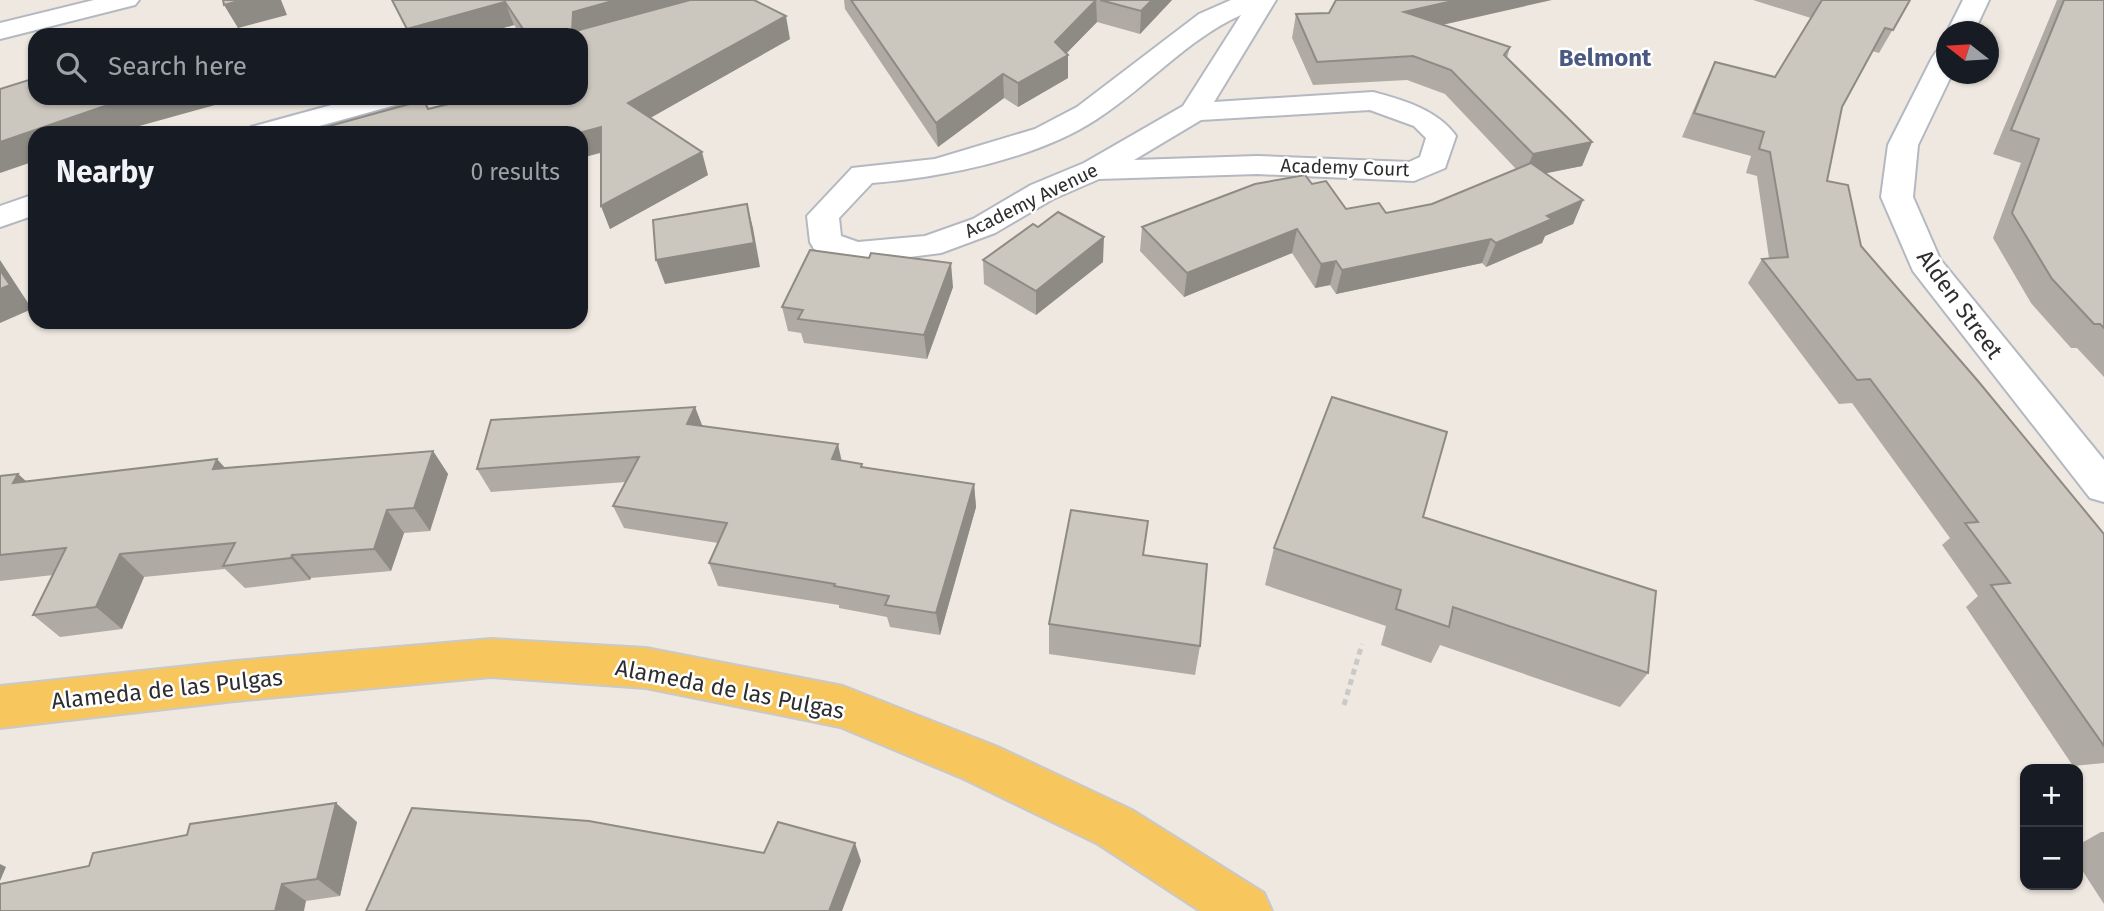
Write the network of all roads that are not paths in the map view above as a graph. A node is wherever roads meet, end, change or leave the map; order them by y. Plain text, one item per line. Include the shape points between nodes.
1 (126, 0) edge
2 (1253, 0) edge
3 (1263, 0) edge
4 (1976, 0) edge
5 (1966, 21) edge
6 (0, 31) edge
7 (1936, 80) edge
8 (363, 105) edge
9 (1194, 112) junction
10 (287, 126) edge
11 (1096, 170) junction
12 (28, 207) edge
13 (0, 217) edge
14 (2104, 486) edge
15 (0, 707) edge
16 (1246, 911) edge

1 - 6 street
2 - 11 street, Academy Avenue via 1208,20 1087,113 1045,135 938,168 863,175 823,216 826,242 855,253 929,246 984,226 1042,192
3 - 9 street, Academy Avenue
4 - 5 street
7 - 14 street, Alden Street via 1903,145 1897,197 1925,263
8 - 10 street
9 - 11 street, Academy Avenue
9 - 11 street, Academy Court via 1373,100 1424,120 1441,136 1434,162 1414,172 1257,165
12 - 13 street
15 - 16 main road, Alameda de las Pulgas via 491,658 646,668 856,712 981,763 1115,827

